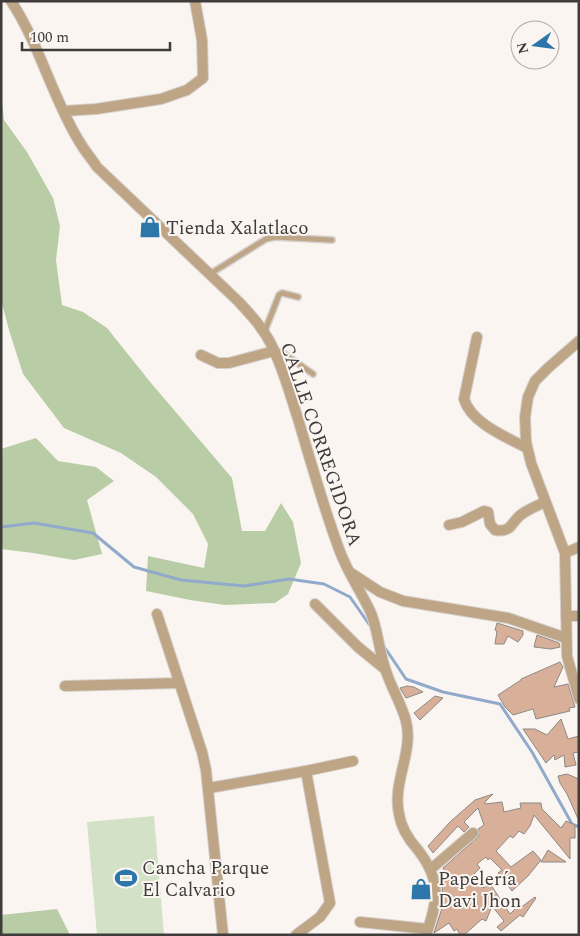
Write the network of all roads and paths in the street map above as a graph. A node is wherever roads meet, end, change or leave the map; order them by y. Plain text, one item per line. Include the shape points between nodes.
1 (11, 1) edge
2 (195, 1) edge
3 (64, 111) junction
4 (332, 240) dead end
5 (210, 274) junction
6 (298, 298) dead end
7 (264, 333) junction
8 (477, 337) dead end
9 (579, 341) edge
10 (274, 351) junction
11 (201, 356) dead end
12 (313, 374) dead end
13 (527, 448) junction
14 (545, 502) junction
15 (449, 525) dead end
16 (579, 547) edge
17 (565, 553) junction
18 (349, 572) junction
19 (315, 604) dead end
20 (157, 614) dead end
21 (566, 616) junction
22 (579, 616) edge
23 (566, 638) junction
24 (385, 669) junction
25 (179, 684) junction
26 (65, 686) dead end
27 (579, 699) edge
28 (353, 761) dead end
29 (306, 771) junction
30 (209, 788) junction
31 (472, 833) dead end
32 (431, 869) junction
33 (360, 922) dead end
34 (427, 932) edge
35 (223, 935) edge
36 (296, 935) edge

1 - 3 street, CALLE CORREGIDORA via 37,48
2 - 3 street via 202,40 203,78 187,90 161,98
3 - 5 street, CALLE CORREGIDORA via 79,142 97,166
4 - 5 lane via 266,239
5 - 7 street, CALLE CORREGIDORA
6 - 7 lane via 279,295
7 - 10 street, CALLE CORREGIDORA
8 - 13 street via 464,399 466,407 485,426
9 - 13 street via 536,381 528,397 525,417
10 - 11 street via 218,363
10 - 12 lane via 282,352
10 - 18 street, CALLE CORREGIDORA via 331,529
13 - 14 street
14 - 15 street via 521,515 506,530 496,530 490,524 488,512 484,511
14 - 17 street
16 - 17 street
17 - 21 street
18 - 23 street via 380,592 403,601 508,618
18 - 24 street, CALLE CORREGIDORA via 377,629
19 - 24 street
20 - 25 street
21 - 22 street
21 - 23 street
23 - 27 street via 570,670
24 - 32 street, CALLE CORREGIDORA via 401,707 408,737 397,790 399,816 410,841
25 - 26 street
25 - 30 street via 202,752
28 - 29 street
29 - 30 street
29 - 36 street via 330,903 320,917
30 - 35 street
31 - 32 street
32 - 34 street, CALLE CORREGIDORA via 436,899
33 - 34 street

